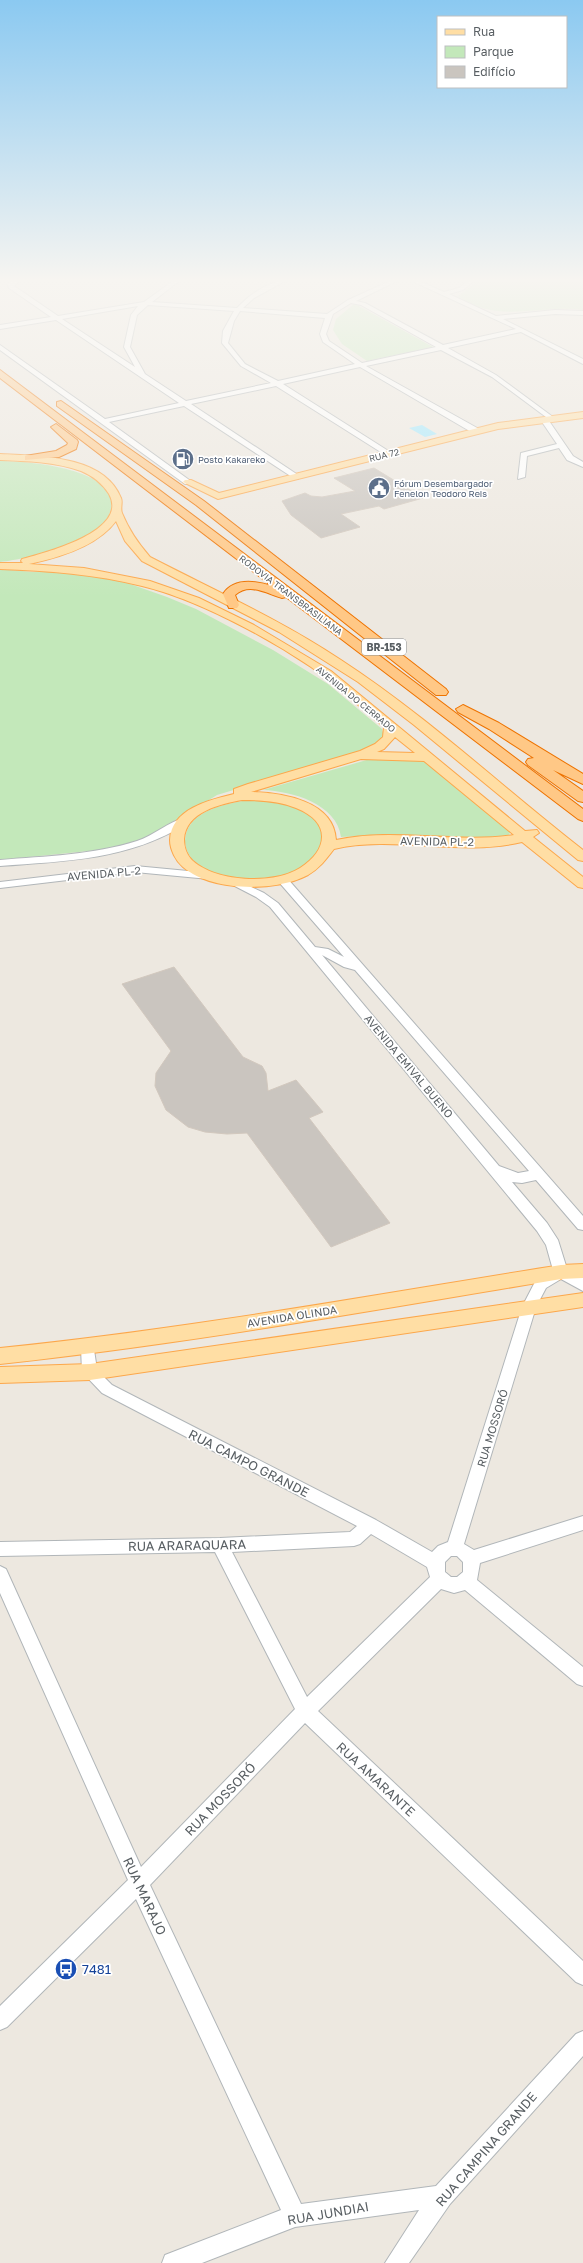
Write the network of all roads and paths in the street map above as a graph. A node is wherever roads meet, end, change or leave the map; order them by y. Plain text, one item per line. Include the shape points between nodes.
1 (9, 387) edge
2 (18, 387) edge
3 (56, 387) edge
4 (160, 387) edge
5 (261, 387) edge
6 (283, 387) edge
7 (398, 387) edge
8 (507, 387) edge
9 (54, 399) dead end
10 (185, 404) junction
11 (583, 415) edge
12 (547, 419) junction
13 (104, 421) junction
14 (92, 426) junction
15 (476, 431) junction
16 (561, 445) junction
17 (137, 446) junction
18 (387, 454) junction
19 (0, 457) edge
20 (29, 458) junction
21 (583, 465) edge
22 (521, 476) dead end
23 (295, 477) junction
24 (188, 488) junction
25 (117, 513) junction
26 (0, 565) edge
27 (233, 605) junction
28 (306, 606) junction
29 (463, 709) junction
30 (390, 727) junction
31 (357, 756) junction
32 (426, 756) junction
33 (464, 759) junction
34 (583, 780) edge
35 (583, 798) edge
36 (223, 799) junction
37 (583, 816) edge
38 (184, 821) junction
39 (537, 821) junction
40 (525, 837) junction
41 (481, 842) junction
42 (328, 846) junction
43 (583, 857) edge
44 (554, 860) junction
45 (0, 863) edge
46 (209, 876) junction
47 (282, 879) junction
48 (232, 882) junction
49 (583, 884) edge
50 (0, 885) edge
51 (312, 951) junction
52 (359, 969) junction
53 (494, 1167) junction
54 (536, 1174) junction
55 (583, 1225) edge
56 (583, 1271) edge
57 (561, 1272) junction
58 (583, 1285) edge
59 (583, 1300) edge
60 (529, 1307) junction
61 (88, 1347) junction
62 (0, 1356) edge
63 (90, 1372) junction
64 (0, 1375) edge
65 (583, 1523) edge
66 (370, 1525) junction
67 (220, 1545) junction
68 (0, 1549) edge
69 (454, 1549) junction
70 (471, 1559) junction
71 (434, 1562) junction
72 (0, 1574) edge
73 (440, 1579) junction
74 (466, 1581) junction
75 (583, 1678) edge
76 (305, 1711) junction
77 (139, 1883) junction
78 (583, 1975) edge
79 (0, 2020) edge
80 (583, 2041) edge
81 (442, 2196) junction
82 (295, 2216) junction
83 (172, 2263) edge
84 (396, 2263) edge

1 - 20 highway via 73,442 72,447 59,454
2 - 28 highway, RODOVIA TRANSBRASILIANA / BR-153
3 - 13 street
4 - 10 street
5 - 10 street
6 - 18 street
7 - 15 street
8 - 12 street
9 - 14 highway, RODOVIA TRANSBRASILIANA / BR-153
10 - 13 street
10 - 23 street
11 - 12 main road, RUA 72
12 - 15 main road, RUA 72
12 - 16 street
13 - 17 street
14 - 17 highway
14 - 24 highway, RODOVIA TRANSBRASILIANA / BR-153
15 - 18 main road, RUA 72
16 - 21 street via 570,458
16 - 22 street via 524,455
17 - 24 street
18 - 23 main road, RUA 72
19 - 20 main road
20 - 25 main road via 61,463 88,471 108,483 118,497
23 - 24 main road, RUA 72 via 218,496
24 - 29 highway, RODOVIA TRANSBRASILIANA / BR-153
25 - 26 main road via 102,531 73,548 33,560
25 - 27 main road, AVENIDA DO CERRADO via 130,541 146,559
26 - 30 main road, AVENIDA DO CERRADO via 42,566 96,572 165,589 199,601 314,664 356,696
27 - 28 highway via 229,597 232,591 240,586 253,586 268,588
27 - 33 main road, AVENIDA DO CERRADO via 299,638 362,679
28 - 37 highway, RODOVIA TRANSBRASILIANA / BR-153
29 - 34 highway
29 - 35 highway, RODOVIA TRANSBRASILIANA / BR-153
30 - 31 main road via 389,738 381,746
30 - 32 main road, AVENIDA DO CERRADO
31 - 32 main road
31 - 36 main road via 249,787
32 - 33 main road
32 - 40 main road, AVENIDA DO CERRADO
33 - 39 main road, AVENIDA DO CERRADO
36 - 38 main road via 200,808
36 - 42 main road via 262,796 300,804 314,812 324,823 329,834
38 - 45 street, AVENIDA PL-2 via 144,843 108,852
38 - 46 main road via 176,836 178,851 189,865
39 - 40 main road via 534,831
39 - 43 main road, AVENIDA DO CERRADO
40 - 41 main road, AVENIDA PL-2
40 - 44 main road, AVENIDA DO CERRADO
41 - 42 main road, AVENIDA PL-2 via 358,840
41 - 44 main road via 523,850
42 - 47 main road via 320,860
44 - 49 main road, AVENIDA DO CERRADO
46 - 48 main road
46 - 50 street, AVENIDA PL-2 via 135,869
47 - 48 main road via 257,883
47 - 52 street
48 - 51 street, AVENIDA EMIVAL BUENO via 260,895 274,906
51 - 52 street via 330,952 344,964
51 - 53 street, AVENIDA EMIVAL BUENO
52 - 54 street
53 - 54 street via 517,1179
53 - 57 street, AVENIDA EMIVAL BUENO via 554,1244
54 - 55 street
56 - 57 main road, AVENIDA OLINDA
57 - 58 street
57 - 60 street, RUA MOSSORÓ via 541,1284
57 - 61 main road, AVENIDA OLINDA via 202,1331
59 - 60 main road
60 - 63 main road
60 - 69 street, RUA MOSSORÓ
61 - 62 main road, AVENIDA OLINDA
61 - 63 street
63 - 64 main road
63 - 66 street, RUA CAMPO GRANDE via 107,1389
65 - 70 street
66 - 67 street, RUA ARARAQUARA via 354,1539
66 - 71 street, RUA CAMPO GRANDE
67 - 68 street, RUA ARARAQUARA
67 - 76 street, RUA AMARANTE
69 - 70 street
69 - 71 street via 441,1552
70 - 74 street via 473,1571
71 - 73 street via 436,1574
72 - 77 street, RUA MARAJO
73 - 74 street via 453,1584
73 - 76 street, RUA MOSSORÓ
74 - 75 street
76 - 77 street, RUA MOSSORÓ
76 - 78 street, RUA AMARANTE
77 - 79 street, RUA MOSSORÓ
77 - 82 street, RUA MARAJO
80 - 81 street, RUA CAMPINA GRANDE
81 - 82 street, RUA JUNDIAI
81 - 84 street, RUA CAMPINA GRANDE
82 - 83 street, RUA JUNDIAI

